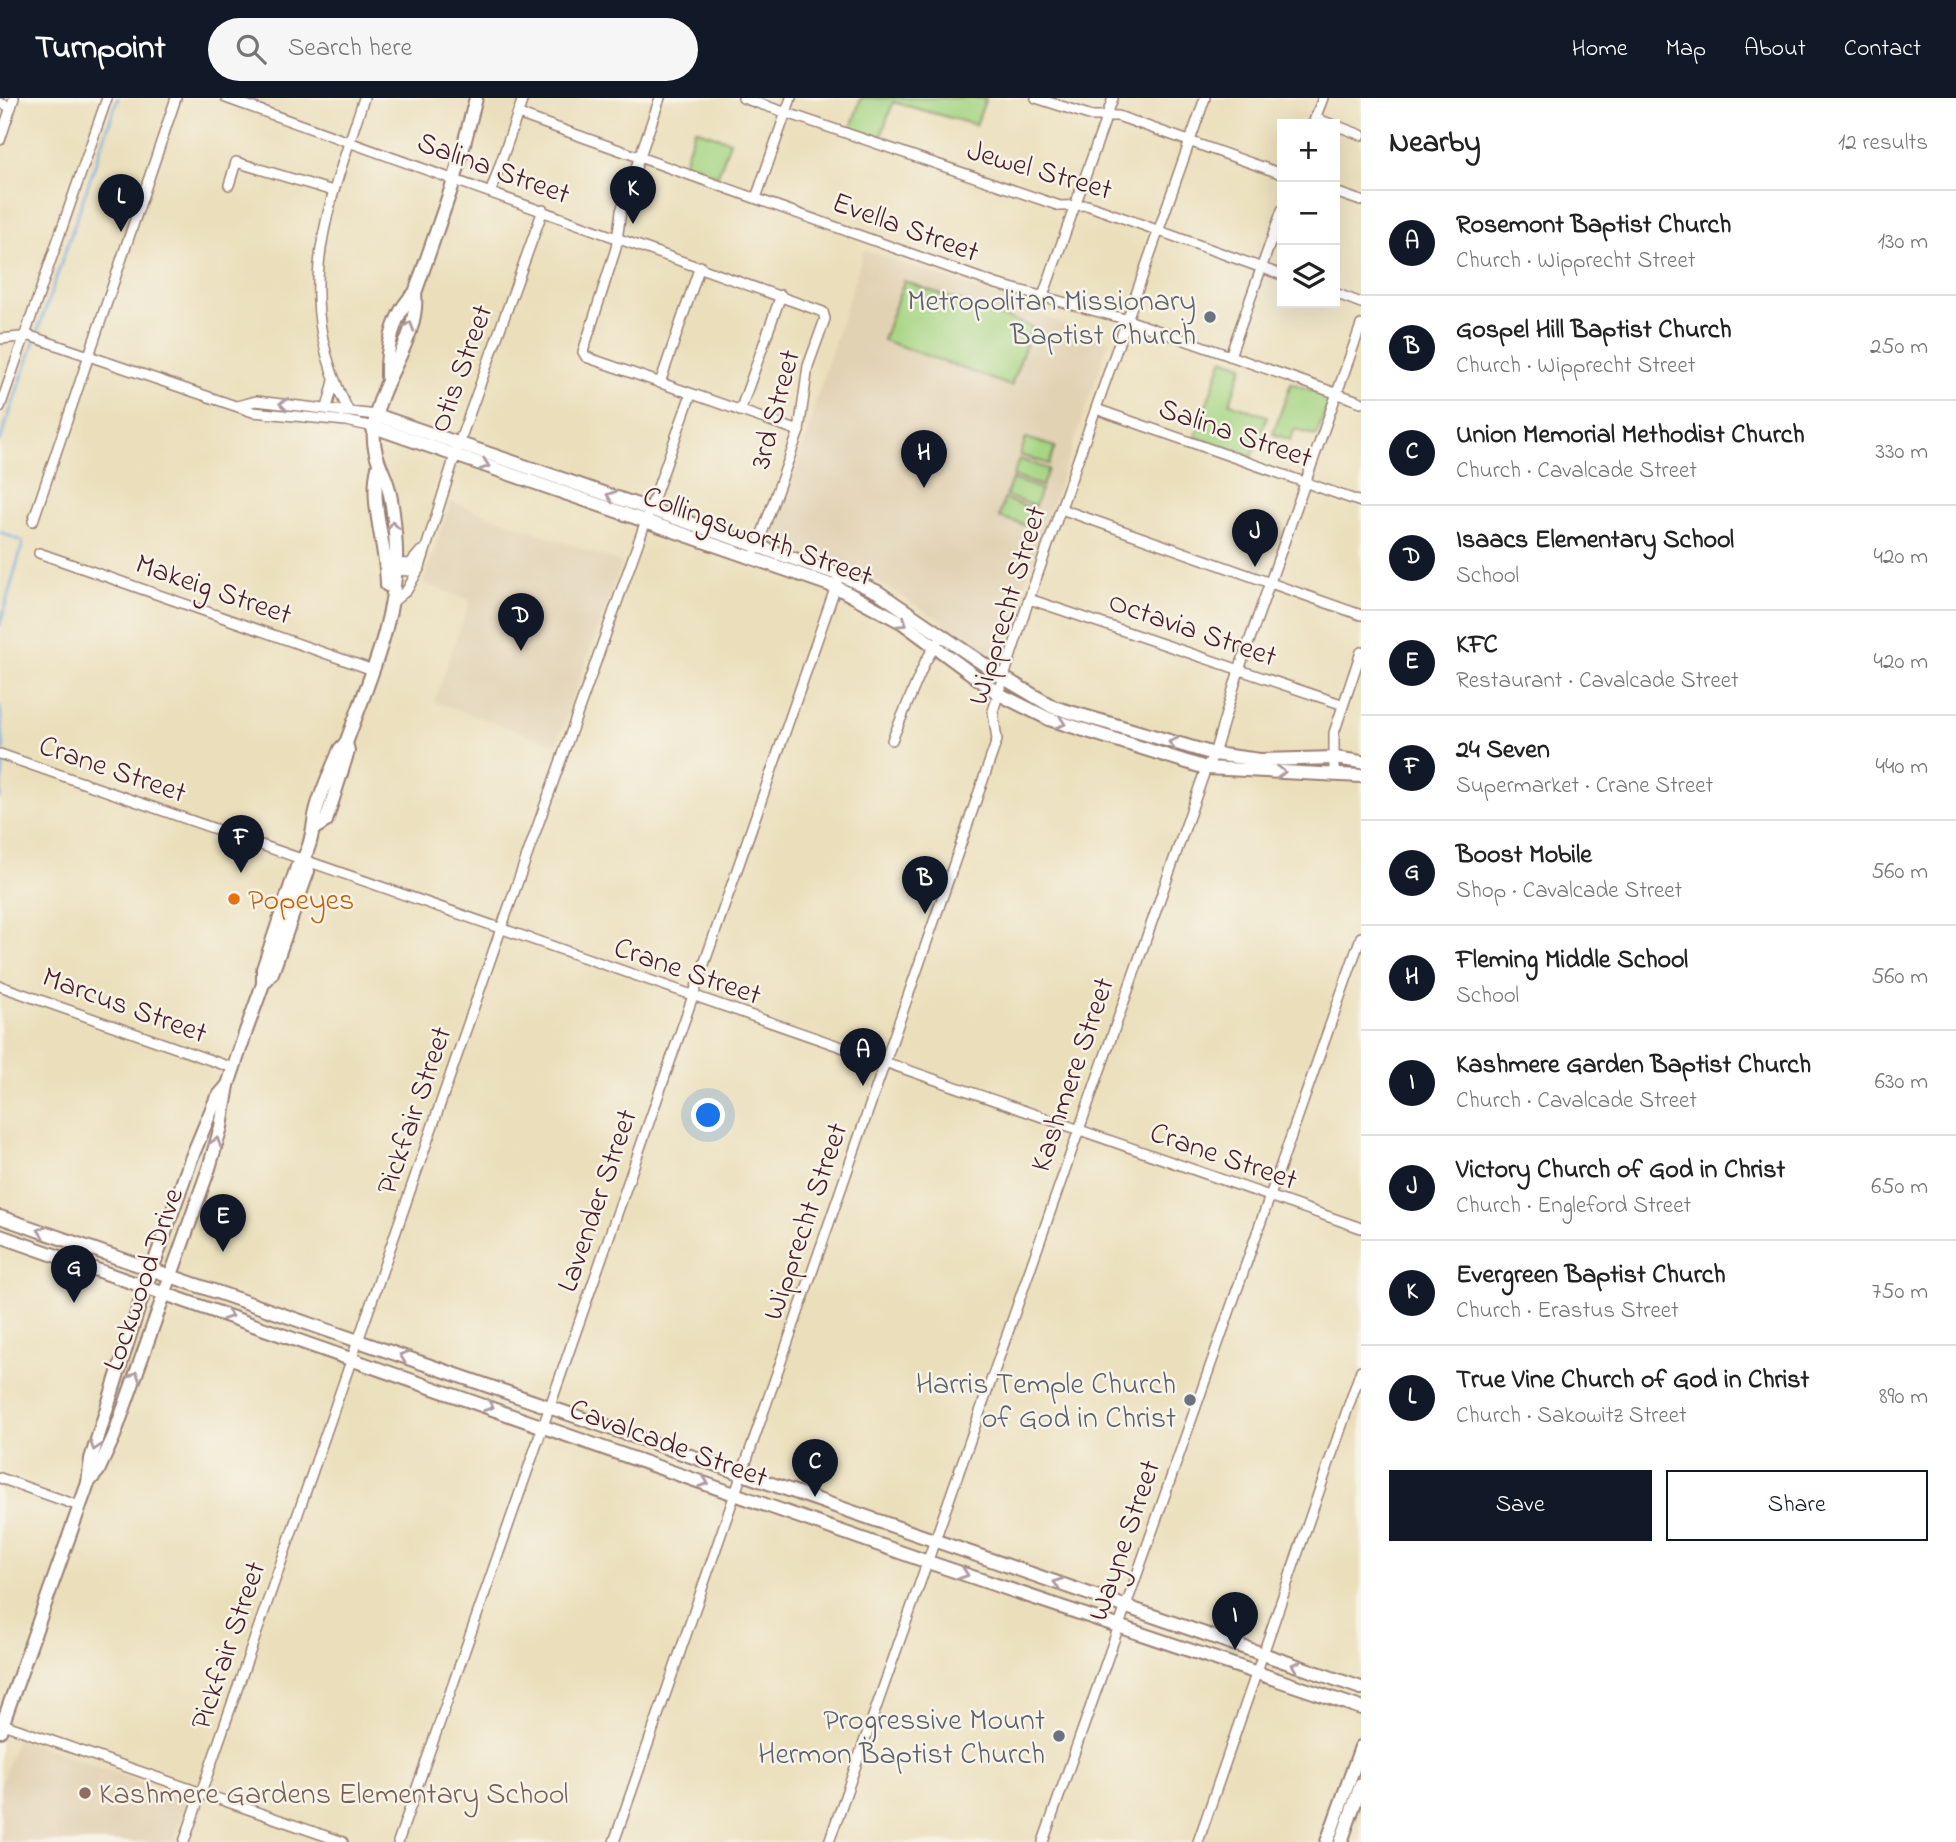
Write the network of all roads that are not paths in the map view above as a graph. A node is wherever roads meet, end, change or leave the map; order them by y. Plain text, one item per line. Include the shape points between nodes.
1 (107, 98) edge
2 (176, 98) edge
3 (226, 98) edge
4 (364, 98) edge
5 (476, 98) edge
6 (523, 98) edge
7 (660, 98) edge
8 (743, 98) edge
9 (791, 98) edge
10 (1036, 98) edge
11 (1113, 98) edge
12 (1205, 98) edge
13 (1323, 98) edge
14 (13, 102) edge
15 (0, 103) edge
16 (786, 113) junction
17 (518, 114) junction
18 (1107, 117) junction
19 (1315, 119) edge
20 (1340, 128) edge
21 (1361, 135) edge
22 (0, 140) edge
23 (350, 141) junction
24 (1190, 143) junction
25 (638, 157) junction
26 (1277, 172) edge
27 (455, 178) junction
28 (229, 185) dead end
29 (333, 191) junction
30 (491, 191) junction
31 (1340, 194) edge
32 (756, 198) junction
33 (1361, 201) edge
34 (1075, 204) junction
35 (543, 210) junction
36 (1277, 224) edge
37 (1158, 231) junction
38 (617, 237) junction
39 (700, 266) junction
40 (1262, 267) junction
41 (1277, 273) edge
42 (781, 295) junction
43 (1340, 295) edge
44 (1043, 296) junction
45 (1361, 303) edge
46 (823, 312) joint
47 (1125, 319) junction
48 (1361, 325) edge
49 (31, 337) junction
50 (0, 339) edge
51 (88, 356) junction
52 (1230, 356) junction
53 (334, 382) junction
54 (660, 383) junction
55 (691, 394) junction
56 (1338, 394) junction
57 (1361, 402) edge
58 (237, 406) junction
59 (0, 407) edge
60 (327, 408) junction
61 (1096, 409) junction
62 (348, 410) junction
63 (740, 411) junction
64 (375, 421) junction
65 (799, 431) junction
66 (457, 449) junction
67 (1306, 482) junction
68 (1361, 502) edge
69 (1061, 509) junction
70 (649, 516) junction
71 (33, 521) dead end
72 (425, 544) junction
73 (755, 552) junction
74 (38, 553) dead end
75 (391, 566) junction
76 (420, 568) junction
77 (838, 581) junction
78 (1270, 583) junction
79 (1028, 599) junction
80 (394, 601) junction
81 (1361, 615) edge
82 (387, 617) junction
83 (939, 641) junction
84 (1361, 652) edge
85 (373, 670) junction
86 (1239, 670) junction
87 (1004, 678) junction
88 (999, 694) junction
89 (1341, 704) junction
90 (892, 740) dead end
91 (0, 754) edge
92 (1214, 754) junction
93 (1335, 758) junction
94 (1361, 762) edge
95 (1206, 768) junction
96 (1334, 772) junction
97 (1361, 776) edge
98 (303, 860) junction
99 (501, 929) junction
100 (1361, 937) edge
101 (0, 986) edge
102 (692, 997) junction
103 (884, 1063) junction
104 (233, 1068) junction
105 (228, 1085) junction
106 (1076, 1130) junction
107 (191, 1159) junction
108 (209, 1168) junction
109 (1268, 1196) junction
110 (6, 1219) edge
111 (1361, 1228) edge
112 (3, 1237) edge
113 (152, 1270) junction
114 (170, 1276) junction
115 (145, 1288) junction
116 (163, 1294) junction
117 (359, 1340) junction
118 (354, 1358) junction
119 (1361, 1370) edge
120 (456, 1374) junction
121 (449, 1392) junction
122 (551, 1407) junction
123 (106, 1408) junction
124 (122, 1413) junction
125 (545, 1425) junction
126 (648, 1441) junction
127 (641, 1460) junction
128 (744, 1474) junction
129 (0, 1478) edge
130 (88, 1483) junction
131 (737, 1494) junction
132 (79, 1506) junction
133 (840, 1508) junction
134 (833, 1528) junction
135 (935, 1540) junction
136 (928, 1562) junction
137 (1032, 1574) junction
138 (1026, 1594) junction
139 (1126, 1606) junction
140 (1119, 1626) junction
141 (1264, 1655) junction
142 (1257, 1674) junction
143 (1361, 1688) edge
144 (1361, 1708) edge
145 (1, 1726) edge
146 (1361, 1746) edge
147 (1361, 1786) edge
148 (201, 1793) junction
149 (184, 1842) edge
150 (343, 1842) edge
151 (398, 1842) edge
152 (614, 1842) edge
153 (829, 1842) edge
154 (1043, 1842) edge
155 (1198, 1842) edge
156 (1327, 1842) edge
157 (1341, 1842) edge

1 - 49 street
2 - 51 street
3 - 23 street, Salina Street
4 - 23 street
5 - 27 main road, Lockwood Drive
6 - 17 street
7 - 25 street
8 - 16 street, Jewel Street
9 - 16 street
10 - 18 street via 1092,117
11 - 18 street
12 - 24 street, Wipprecht Street
13 - 19 street
14 - 15 street
14 - 22 street
16 - 32 street
16 - 34 street, Jewel Street via 1060,206
17 - 25 street, Evella Street
17 - 30 street
18 - 24 street via 1118,116
18 - 34 street
20 - 21 street
23 - 27 street, Salina Street
23 - 29 street
24 - 26 street
24 - 37 street, Wipprecht Street
25 - 32 street, Evella Street
25 - 38 street
27 - 30 street, Salina Street
27 - 64 main road, Lockwood Drive
28 - 29 street via 236,162
29 - 53 street via 318,257 317,300
30 - 35 street, Salina Street
31 - 33 street
32 - 44 street, Evella Street via 959,272
34 - 37 street, Jewel Street
34 - 44 street
35 - 38 street, Salina Street
35 - 66 street, Otis Street
36 - 40 street
37 - 40 street, Jewel Street
37 - 47 street, Wipprecht Street
38 - 39 street, Salina Street
38 - 54 street via 583,352 586,357
39 - 42 street, Salina Street
39 - 54 street
40 - 41 street, Jewel Street
40 - 52 street
42 - 46 street, Salina Street
42 - 63 street
43 - 45 street
44 - 47 street, Evella Street
46 - 65 street, 3rd Street via 825,319 802,394
47 - 52 street, Evella Street
47 - 61 street, Wipprecht Street
48 - 56 street, Kashmere Street
49 - 50 street, Collingsworth Street
49 - 51 street, Collingsworth Street
49 - 59 street
51 - 58 street, Collingsworth Street
51 - 71 street
52 - 56 street, Evella Street
53 - 60 street
53 - 62 street
54 - 55 street
55 - 63 street
55 - 70 street, Pickfair Street
56 - 57 street, Evella Street
56 - 67 street, Kashmere Street
60 -> 58 street, Collingsworth Street via 256,401
58 - 64 street, Collingsworth Street via 253,412
60 - 62 street, Collingsworth Street
61 - 67 street, Salina Street
61 - 69 street, Wipprecht Street
62 - 64 street, Collingsworth Street
63 - 65 street
64 - 66 main road, Collingsworth Street
64 - 75 main road, Lockwood Drive via 378,467 374,483
65 - 73 street, 3rd Street
66 - 70 main road, Collingsworth Street
66 - 72 street, Otis Street
67 - 68 street, Salina Street
67 - 78 street, Kashmere Street
69 - 78 street
69 - 79 street, Wipprecht Street
70 - 73 main road, Collingsworth Street
70 - 99 street, Pickfair Street
72 - 75 street via 410,564
72 - 76 street, Otis Street
73 - 77 main road, Collingsworth Street
74 - 85 street, Makeig Street
75 - 76 street
75 - 80 main road, Lockwood Drive
75 - 82 main road, Lockwood Drive
76 - 80 street, Otis Street
77 - 83 main road, Collingsworth Street
77 - 102 street, Lavender Street
78 - 81 street
78 - 86 street, Kashmere Street
79 - 86 street, Octavia Street
79 - 87 street, Wipprecht Street
80 - 82 main road, Lockwood Drive
82 - 85 main road, Lockwood Drive
83 - 87 main road, Collingsworth Street
83 - 88 main road, Collingsworth Street
83 - 90 street via 925,662
84 - 89 street
85 - 98 main road, Lockwood Drive via 346,743 348,751 326,821 315,828
86 - 89 street, Octavia Street
86 - 92 street, Kashmere Street
87 - 88 street, Wipprecht Street
92 -> 87 main road, Collingsworth Street via 1054,707
88 -> 95 main road, Collingsworth Street via 1049,719
88 - 103 street, Wipprecht Street via 993,711 997,740
89 - 93 street via 1334,733
91 - 98 street, Crane Street
92 - 93 main road, Collingsworth Street via 1259,760
92 - 95 street, Kashmere Street
93 - 94 main road, Collingsworth Street
93 - 96 street
95 -> 96 main road, Collingsworth Street
95 - 106 street, Kashmere Street
96 - 97 main road, Collingsworth Street
98 - 99 street, Crane Street
98 - 104 main road, Lockwood Drive
99 - 102 street, Crane Street
99 - 117 street, Pickfair Street
100 - 109 street, Wayne Street
101 - 104 street, Marcus Street
102 - 103 street, Crane Street
102 - 122 street, Lavender Street
103 - 106 street, Crane Street
103 - 128 street, Wipprecht Street
104 - 105 main road, Lockwood Drive
105 - 107 main road, Lockwood Drive via 216,1099
108 -> 105 main road, Lockwood Drive
106 - 109 street, Crane Street
106 - 135 street, Kashmere Street
107 - 108 main road
107 - 113 main road, Lockwood Drive
108 - 114 main road, Lockwood Drive
109 - 111 street, Crane Street
109 - 139 street, Wayne Street
110 - 112 main road
113 -> 110 main road, Cavalcade Street
112 - 115 main road, Cavalcade Street
113 - 114 main road, Cavalcade Street
113 - 115 main road, Lockwood Drive
114 - 116 main road, Lockwood Drive
114 - 117 main road, Cavalcade Street
115 - 116 main road, Cavalcade Street
115 - 123 main road, Lockwood Drive
116 -> 118 main road, Cavalcade Street
124 -> 116 main road, Lockwood Drive
117 - 118 street, Pickfair Street
120 -> 117 main road, Cavalcade Street
118 - 121 main road, Cavalcade Street
118 - 148 street, Pickfair Street
119 - 141 street
120 - 121 main road
120 - 122 main road, Cavalcade Street
121 -> 125 main road, Cavalcade Street
122 - 125 street, Lavender Street
122 - 126 main road, Cavalcade Street
123 - 124 main road
123 -> 130 main road, Lockwood Drive
124 - 130 main road, Lockwood Drive via 98,1471
125 - 127 main road, Cavalcade Street
125 - 151 street, Lavender Street
126 - 127 main road
126 - 128 main road, Cavalcade Street
127 -> 131 main road, Cavalcade Street
128 - 131 street, Wipprecht Street
128 - 133 main road, Cavalcade Street
129 - 132 street
130 - 132 main road, Lockwood Drive
131 - 134 main road, Cavalcade Street
131 - 152 street, Wipprecht Street
132 - 145 main road, Lockwood Drive
133 - 134 main road
133 - 135 main road, Cavalcade Street
134 - 136 main road, Cavalcade Street
135 - 136 street, Kashmere Street
135 - 137 main road, Cavalcade Street
136 -> 138 main road, Cavalcade Street
136 - 153 street, Kashmere Street
137 - 138 main road
139 -> 137 main road, Cavalcade Street
138 - 140 main road, Cavalcade Street
139 - 140 street, Wayne Street
139 - 141 main road, Cavalcade Street
140 - 142 main road, Cavalcade Street
140 - 154 street, Wayne Street
141 - 142 street
143 -> 141 main road, Cavalcade Street
142 - 144 main road, Cavalcade Street
142 - 155 street
145 - 148 street
146 - 156 main road
147 - 157 main road
148 - 149 street, Pickfair Street
148 - 150 street

